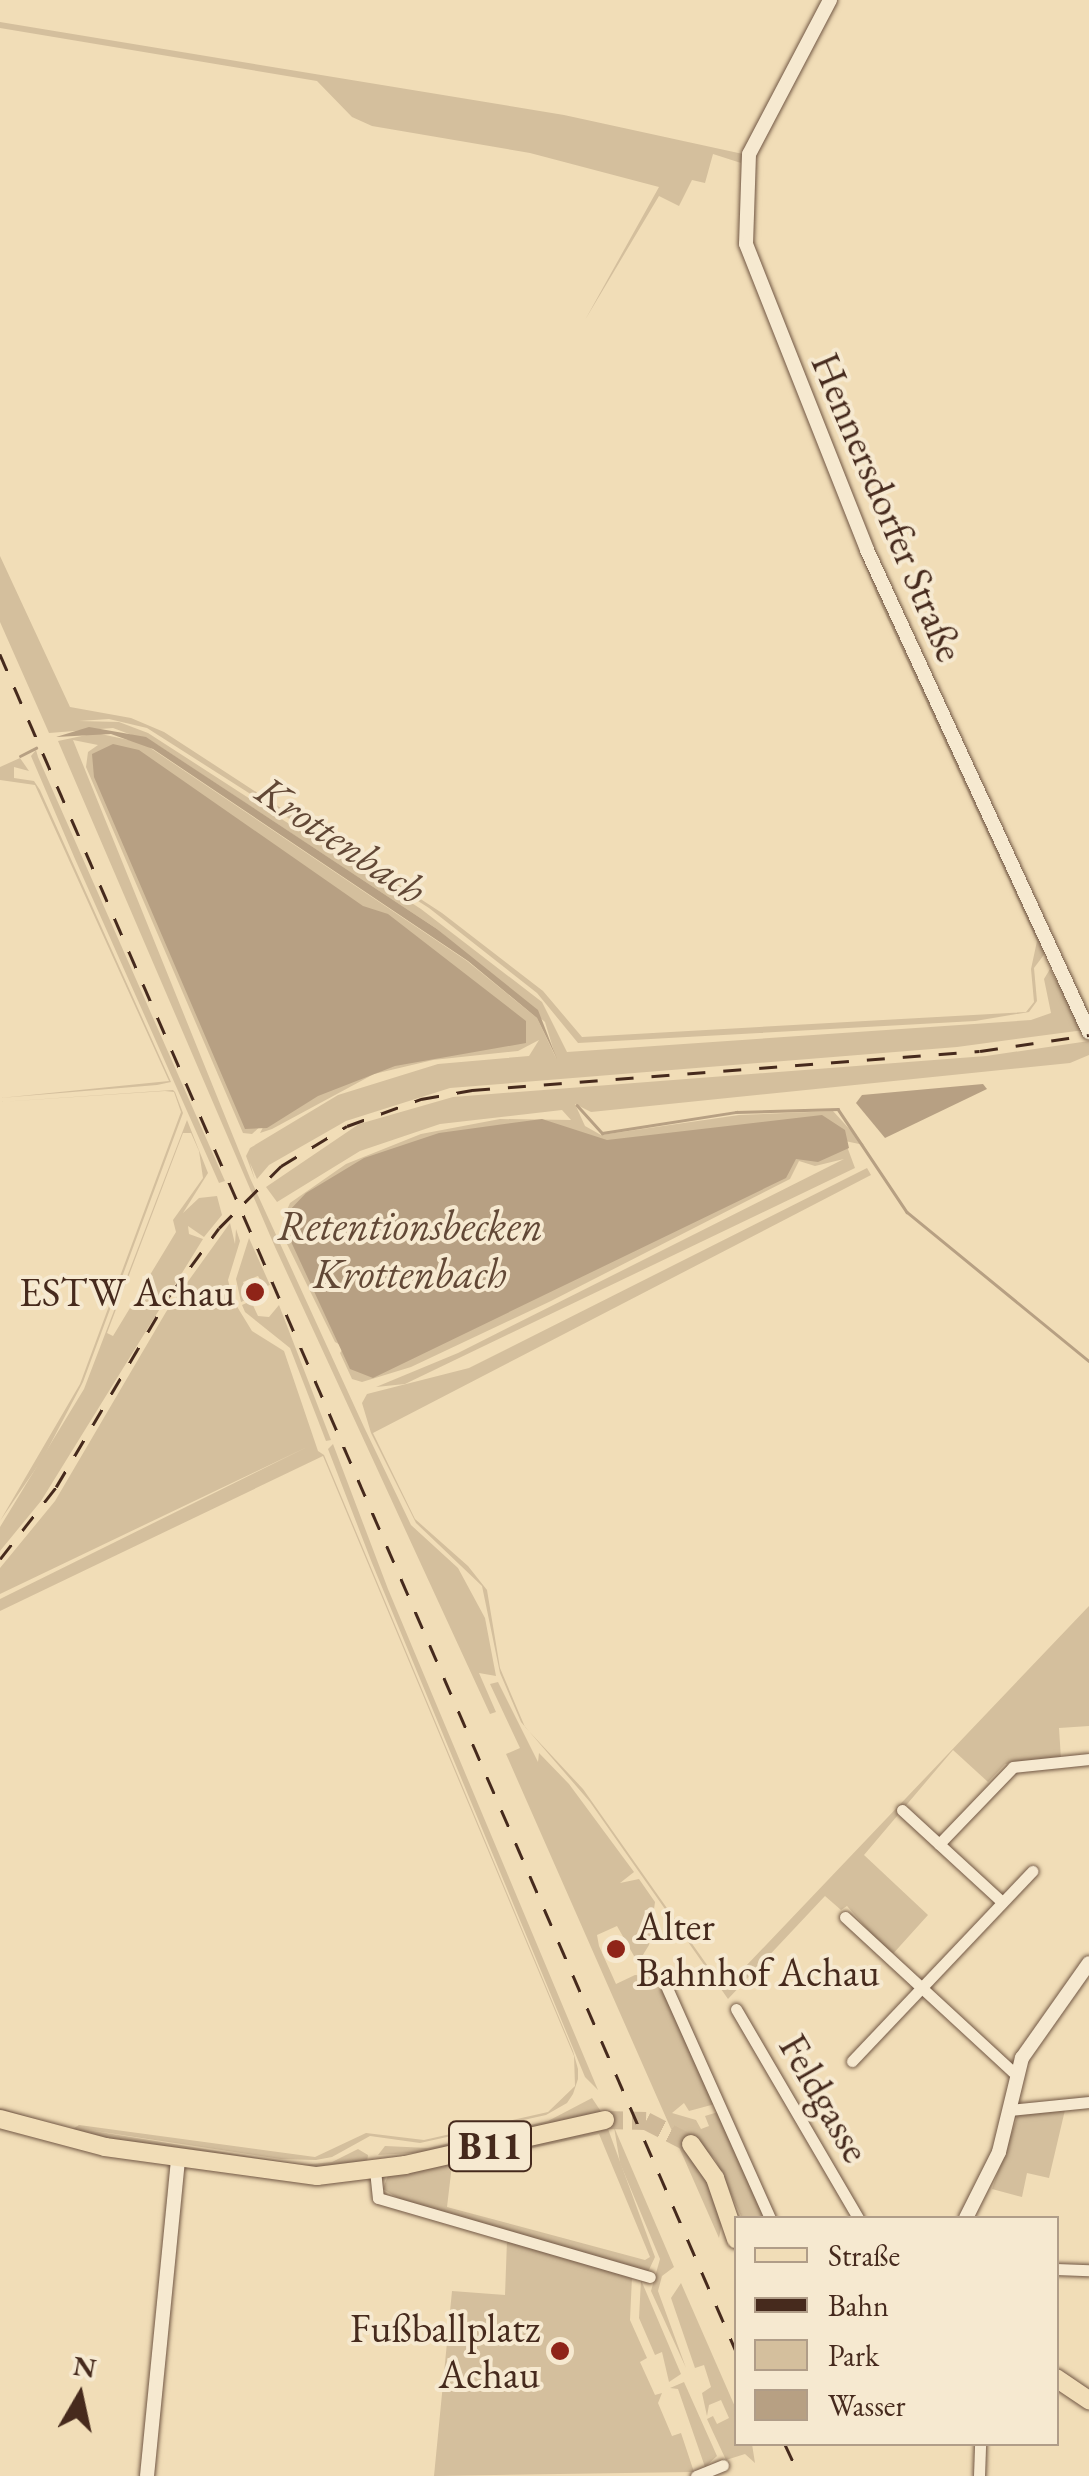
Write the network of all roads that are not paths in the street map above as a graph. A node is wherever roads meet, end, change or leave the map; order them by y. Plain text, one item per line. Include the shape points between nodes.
1 (830, 0) edge
2 (1089, 1032) edge
3 (1089, 1759) edge
4 (902, 1810) dead end
5 (939, 1844) junction
6 (1032, 1871) dead end
7 (1002, 1902) junction
8 (845, 1918) dead end
9 (1089, 1963) edge
10 (920, 1987) junction
11 (668, 1988) dead end
12 (736, 2009) dead end
13 (852, 2061) dead end
14 (1016, 2075) junction
15 (1089, 2102) edge
16 (1010, 2110) junction
17 (0, 2119) edge
18 (606, 2120) tunnel mouth
19 (691, 2144) tunnel mouth
20 (178, 2159) junction
21 (376, 2170) junction
22 (769, 2216) edge
23 (857, 2216) edge
24 (967, 2216) edge
25 (734, 2225) edge
26 (1059, 2269) edge
27 (1089, 2270) edge
28 (643, 2274) dead end
29 (1059, 2380) edge
30 (1089, 2400) edge
31 (980, 2446) edge
32 (724, 2465) dead end
33 (147, 2476) edge
34 (696, 2476) edge
35 (979, 2476) edge

1 - 2 street, Hennersdorfer Straße via 748,154 746,244 867,550
3 - 5 street via 1013,1767
4 - 5 street
5 - 7 street
6 - 7 street
7 - 10 street
8 - 10 street
9 - 14 street via 1040,2028
10 - 13 street
10 - 14 street
11 - 22 street
12 - 23 street, Feldgasse
14 - 16 street
15 - 16 street
16 - 24 street via 999,2152
17 - 20 main road, B11 via 78,2142
18 - 21 main road, B11
19 - 25 main road
20 - 21 main road, B11 via 290,2176
20 - 33 street
21 - 28 street via 378,2198
26 - 27 street
29 - 30 main road
31 - 35 street
32 - 34 street

